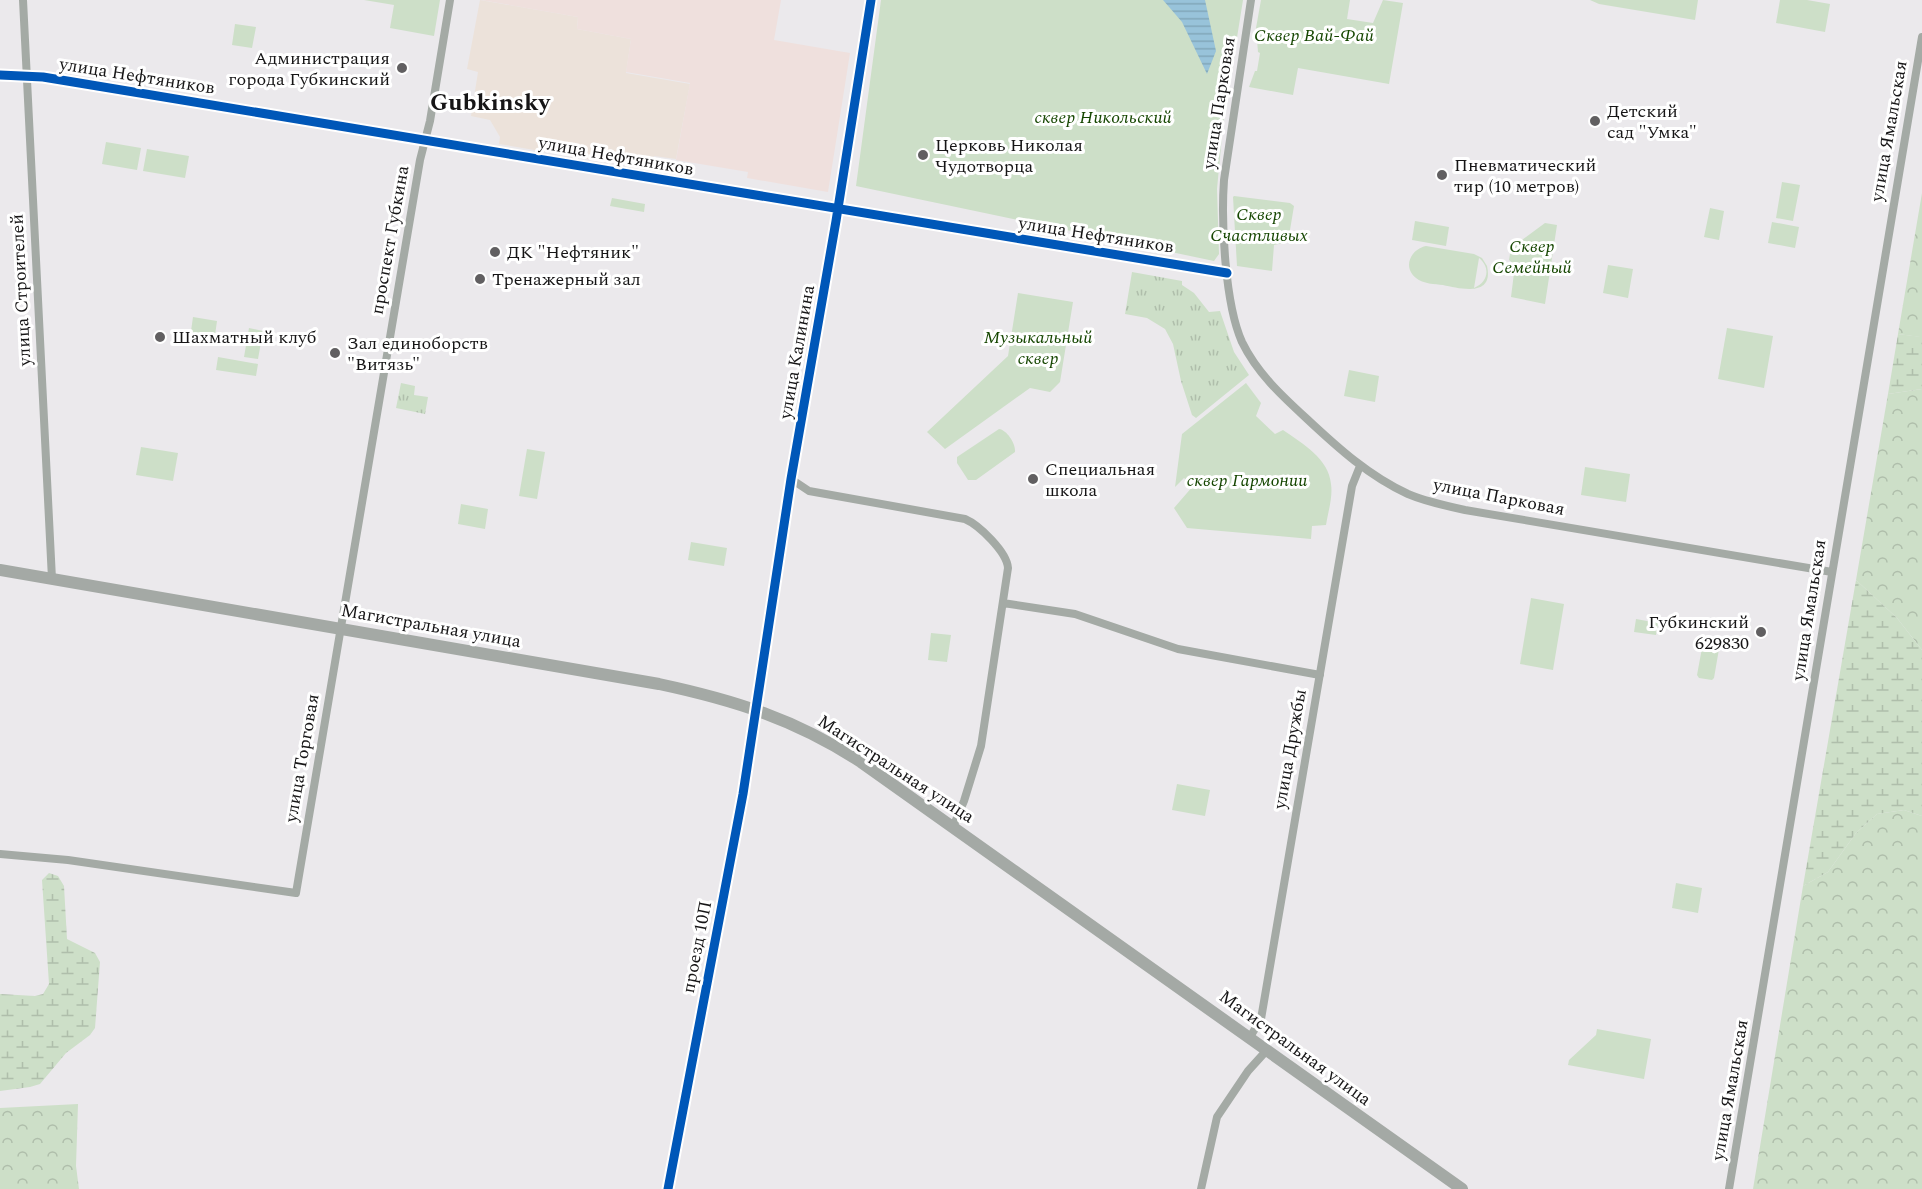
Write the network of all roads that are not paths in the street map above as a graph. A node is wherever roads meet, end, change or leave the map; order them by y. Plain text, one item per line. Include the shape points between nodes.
1 (23, 0) edge
2 (450, 0) edge
3 (871, 0) edge
4 (1251, 0) edge
5 (1922, 37) edge
6 (0, 75) edge
7 (27, 75) junction
8 (425, 140) junction
9 (838, 210) junction
10 (1227, 273) junction
11 (1360, 466) junction
12 (792, 479) junction
13 (0, 570) edge
14 (1832, 572) junction
15 (52, 579) junction
16 (1002, 603) junction
17 (341, 628) junction
18 (1320, 675) junction
19 (756, 710) junction
20 (952, 827) junction
21 (0, 854) edge
22 (1250, 1037) junction
23 (1267, 1050) junction
24 (668, 1189) edge
25 (1201, 1189) edge
26 (1462, 1189) edge
27 (1729, 1189) edge

1 - 7 street, улица Строителей
2 - 8 street, проспект Губкина
3 - 9 street, улица Калинина
4 - 10 street, улица Парковая via 1224,180
5 - 14 street, улица Ямальская
6 - 7 street, улица Нефтяников
7 - 8 street, улица Нефтяников
7 - 15 street, улица Строителей
8 - 9 street, улица Нефтяников
8 - 17 street, проспект Губкина
9 - 10 street, улица Нефтяников
9 - 12 street, улица Калинина
10 - 11 street, улица Парковая via 1234,320 1254,362 1288,402
11 - 14 street, улица Парковая via 1407,493 1449,507
11 - 18 street, улица Дружбы via 1352,486
12 - 16 street via 809,491 971,522 1006,556 1008,568
12 - 19 street, улица Калинина
13 - 15 main road, Магистральная улица
14 - 27 street, улица Ямальская
15 - 17 main road, Магистральная улица
16 - 18 street via 1075,614 1178,649
16 - 20 street via 979,755
17 - 19 main road, Магистральная улица via 659,684
17 - 21 street, улица Торговая via 296,893
18 - 22 street, улица Дружбы via 1261,1019
19 - 20 main road, Магистральная улица via 837,747
19 - 24 street, проезд 10П
20 - 22 main road, Магистральная улица
22 - 23 main road, Магистральная улица
23 - 25 street via 1217,1117
23 - 26 main road, Магистральная улица

